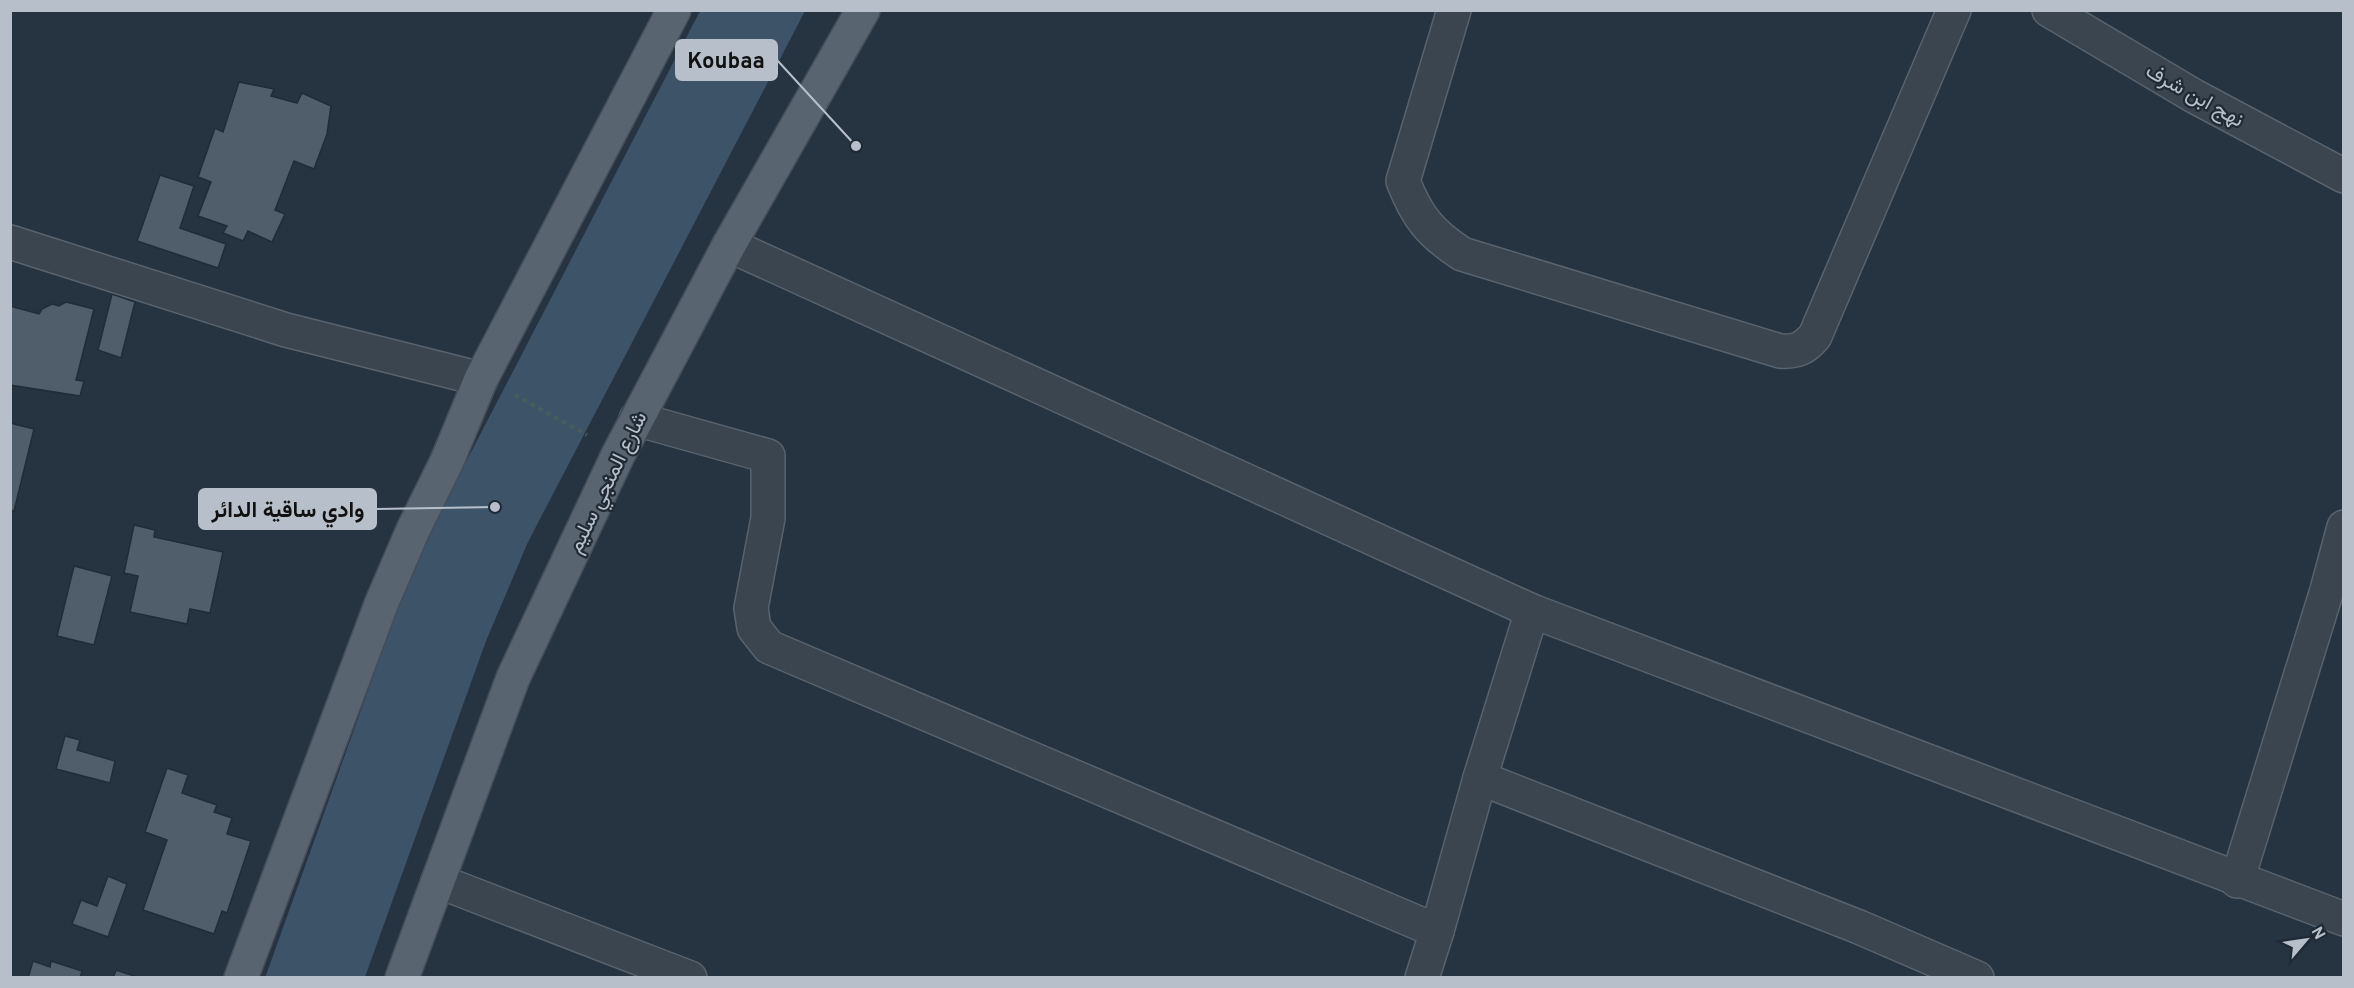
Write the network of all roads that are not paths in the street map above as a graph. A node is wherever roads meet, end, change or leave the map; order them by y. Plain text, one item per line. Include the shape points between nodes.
1 (674, 10) edge
2 (862, 10) edge
3 (1454, 10) edge
4 (1954, 10) edge
5 (2049, 10) edge
6 (2343, 176) edge
7 (10, 242) edge
8 (729, 245) junction
9 (495, 386) junction
10 (636, 419) junction
11 (2343, 527) edge
12 (2335, 593) edge
13 (1532, 612) junction
14 (1480, 778) junction
15 (438, 881) junction
16 (2238, 881) junction
17 (2343, 920) edge
18 (1437, 931) junction
19 (241, 978) edge
20 (402, 978) edge
21 (690, 978) edge
22 (1422, 978) edge
23 (1977, 978) edge

1 - 9 main road
2 - 8 main road, شارع المنجي سليم
3 - 4 street via 1403,181 1410,200 1439,239 1462,254 1780,351 1802,349 1815,336
5 - 6 street, نهج ابن شرف via 2194,96
7 - 9 street via 286,330
8 - 10 main road, شارع المنجي سليم
8 - 13 street
9 - 19 main road via 447,461 382,602
10 - 15 main road, شارع المنجي سليم via 513,678
10 - 18 street via 768,456 768,518 751,608 754,628 769,647
11 - 12 street
12 - 16 street
13 - 14 street
13 - 16 street
14 - 18 street
14 - 23 street
15 - 20 main road, شارع المنجي سليم
15 - 21 street
16 - 17 street
18 - 22 street

